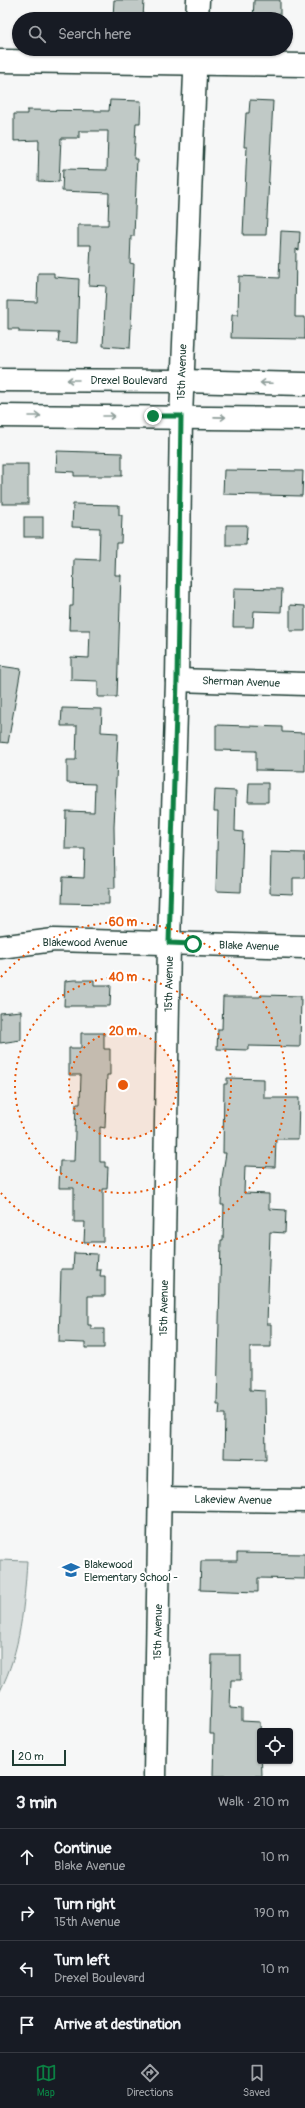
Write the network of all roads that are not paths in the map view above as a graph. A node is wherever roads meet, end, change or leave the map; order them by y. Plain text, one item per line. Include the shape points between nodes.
1 (198, 0) edge
2 (197, 12) edge
3 (196, 56) edge
4 (0, 61) edge
5 (305, 65) edge
6 (0, 380) edge
7 (182, 381) junction
8 (305, 384) edge
9 (0, 416) edge
10 (181, 416) junction
11 (305, 419) edge
12 (177, 680) junction
13 (305, 684) edge
14 (169, 943) junction
15 (0, 947) edge
16 (305, 947) edge
17 (161, 1499) junction
18 (305, 1501) edge
19 (155, 1776) edge

1 - 2 street
3 - 4 street
3 - 5 street
3 - 7 street, 15th Avenue
7 -> 6 street, Drexel Boulevard
8 -> 7 street, Drexel Boulevard
7 - 10 street, 15th Avenue
9 -> 10 street
10 -> 11 street
10 - 12 street, 15th Avenue
12 - 13 street, Sherman Avenue
12 - 14 street, 15th Avenue
14 - 15 street, Blakewood Avenue via 54,940
14 - 16 street, Blake Avenue
14 - 17 street, 15th Avenue
17 - 18 street, Lakeview Avenue
17 - 19 street, 15th Avenue

